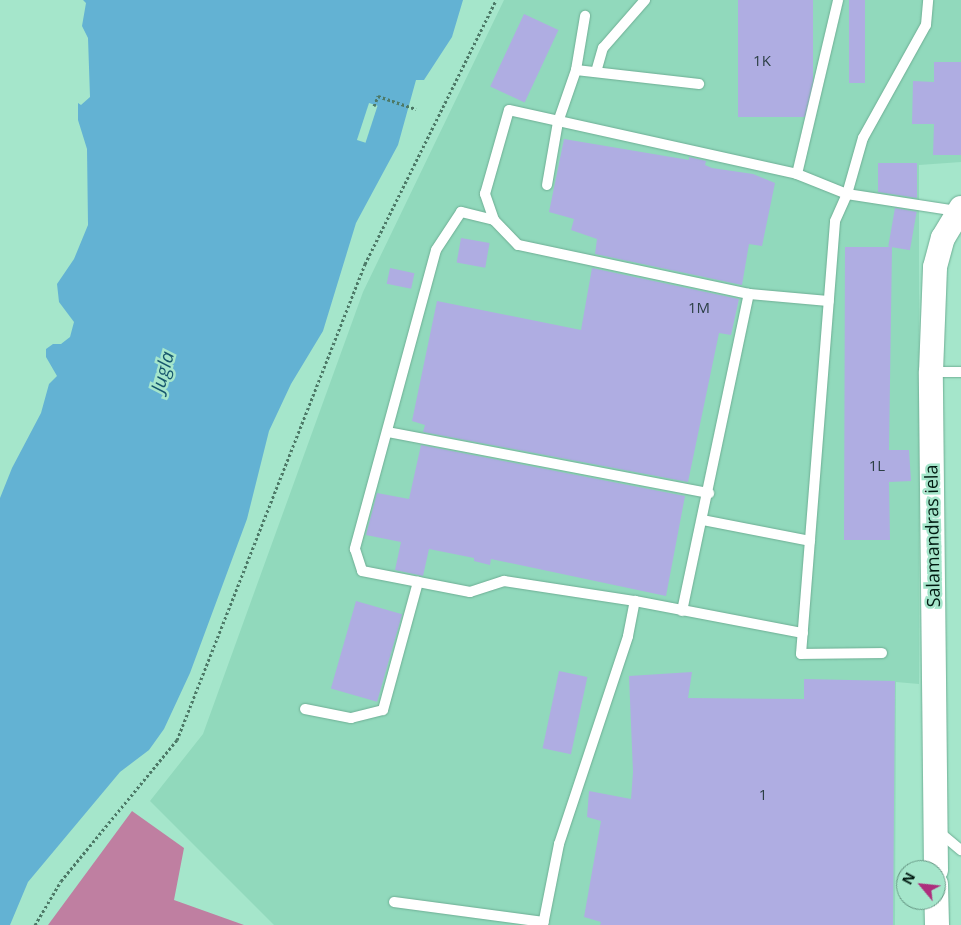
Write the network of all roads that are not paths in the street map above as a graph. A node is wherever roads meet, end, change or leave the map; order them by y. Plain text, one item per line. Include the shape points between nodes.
1 (645, 0) edge
2 (838, 0) edge
3 (928, 0) edge
4 (585, 16) dead end
5 (576, 70) junction
6 (596, 72) junction
7 (699, 84) dead end
8 (558, 122) junction
9 (797, 174) junction
10 (548, 185) dead end
11 (847, 194) junction
12 (959, 210) edge
13 (494, 220) junction
14 (749, 294) junction
15 (829, 301) junction
16 (931, 372) junction
17 (961, 372) edge
18 (388, 432) junction
19 (708, 493) junction
20 (703, 520) junction
21 (810, 541) junction
22 (418, 582) junction
23 (635, 601) junction
24 (682, 611) junction
25 (803, 633) junction
26 (882, 654) dead end
27 (305, 709) dead end
28 (935, 829) junction
29 (961, 850) edge
30 (936, 860) edge
31 (394, 902) dead end
32 (937, 910) edge
33 (543, 923) edge
34 (937, 925) edge

1 - 6 lane via 604,48
2 - 9 lane
3 - 11 lane via 926,25 863,138
4 - 5 lane
5 - 6 lane
5 - 8 lane
6 - 7 lane
8 - 9 lane
8 - 10 lane
8 - 13 lane via 509,110 485,194
9 - 11 lane
11 - 12 lane
11 - 15 lane via 835,221
12 - 16 street, Salamandras iela via 943,238 935,267
13 - 14 lane via 518,245
13 - 18 lane via 461,212 436,250
14 - 15 lane
14 - 19 lane
15 - 21 lane
16 - 17 lane
16 - 28 street, Salamandras iela
18 - 19 lane
18 - 22 lane via 354,549 362,571
19 - 20 lane
20 - 21 lane
20 - 24 lane
21 - 25 lane
22 - 23 lane via 470,592 504,581
22 - 27 lane via 383,710 351,718
23 - 24 lane
23 - 33 lane via 628,636 559,844
24 - 25 lane
25 - 26 lane via 801,654
28 - 29 lane
28 - 30 street, Salamandras iela
31 - 33 lane
32 - 34 street

